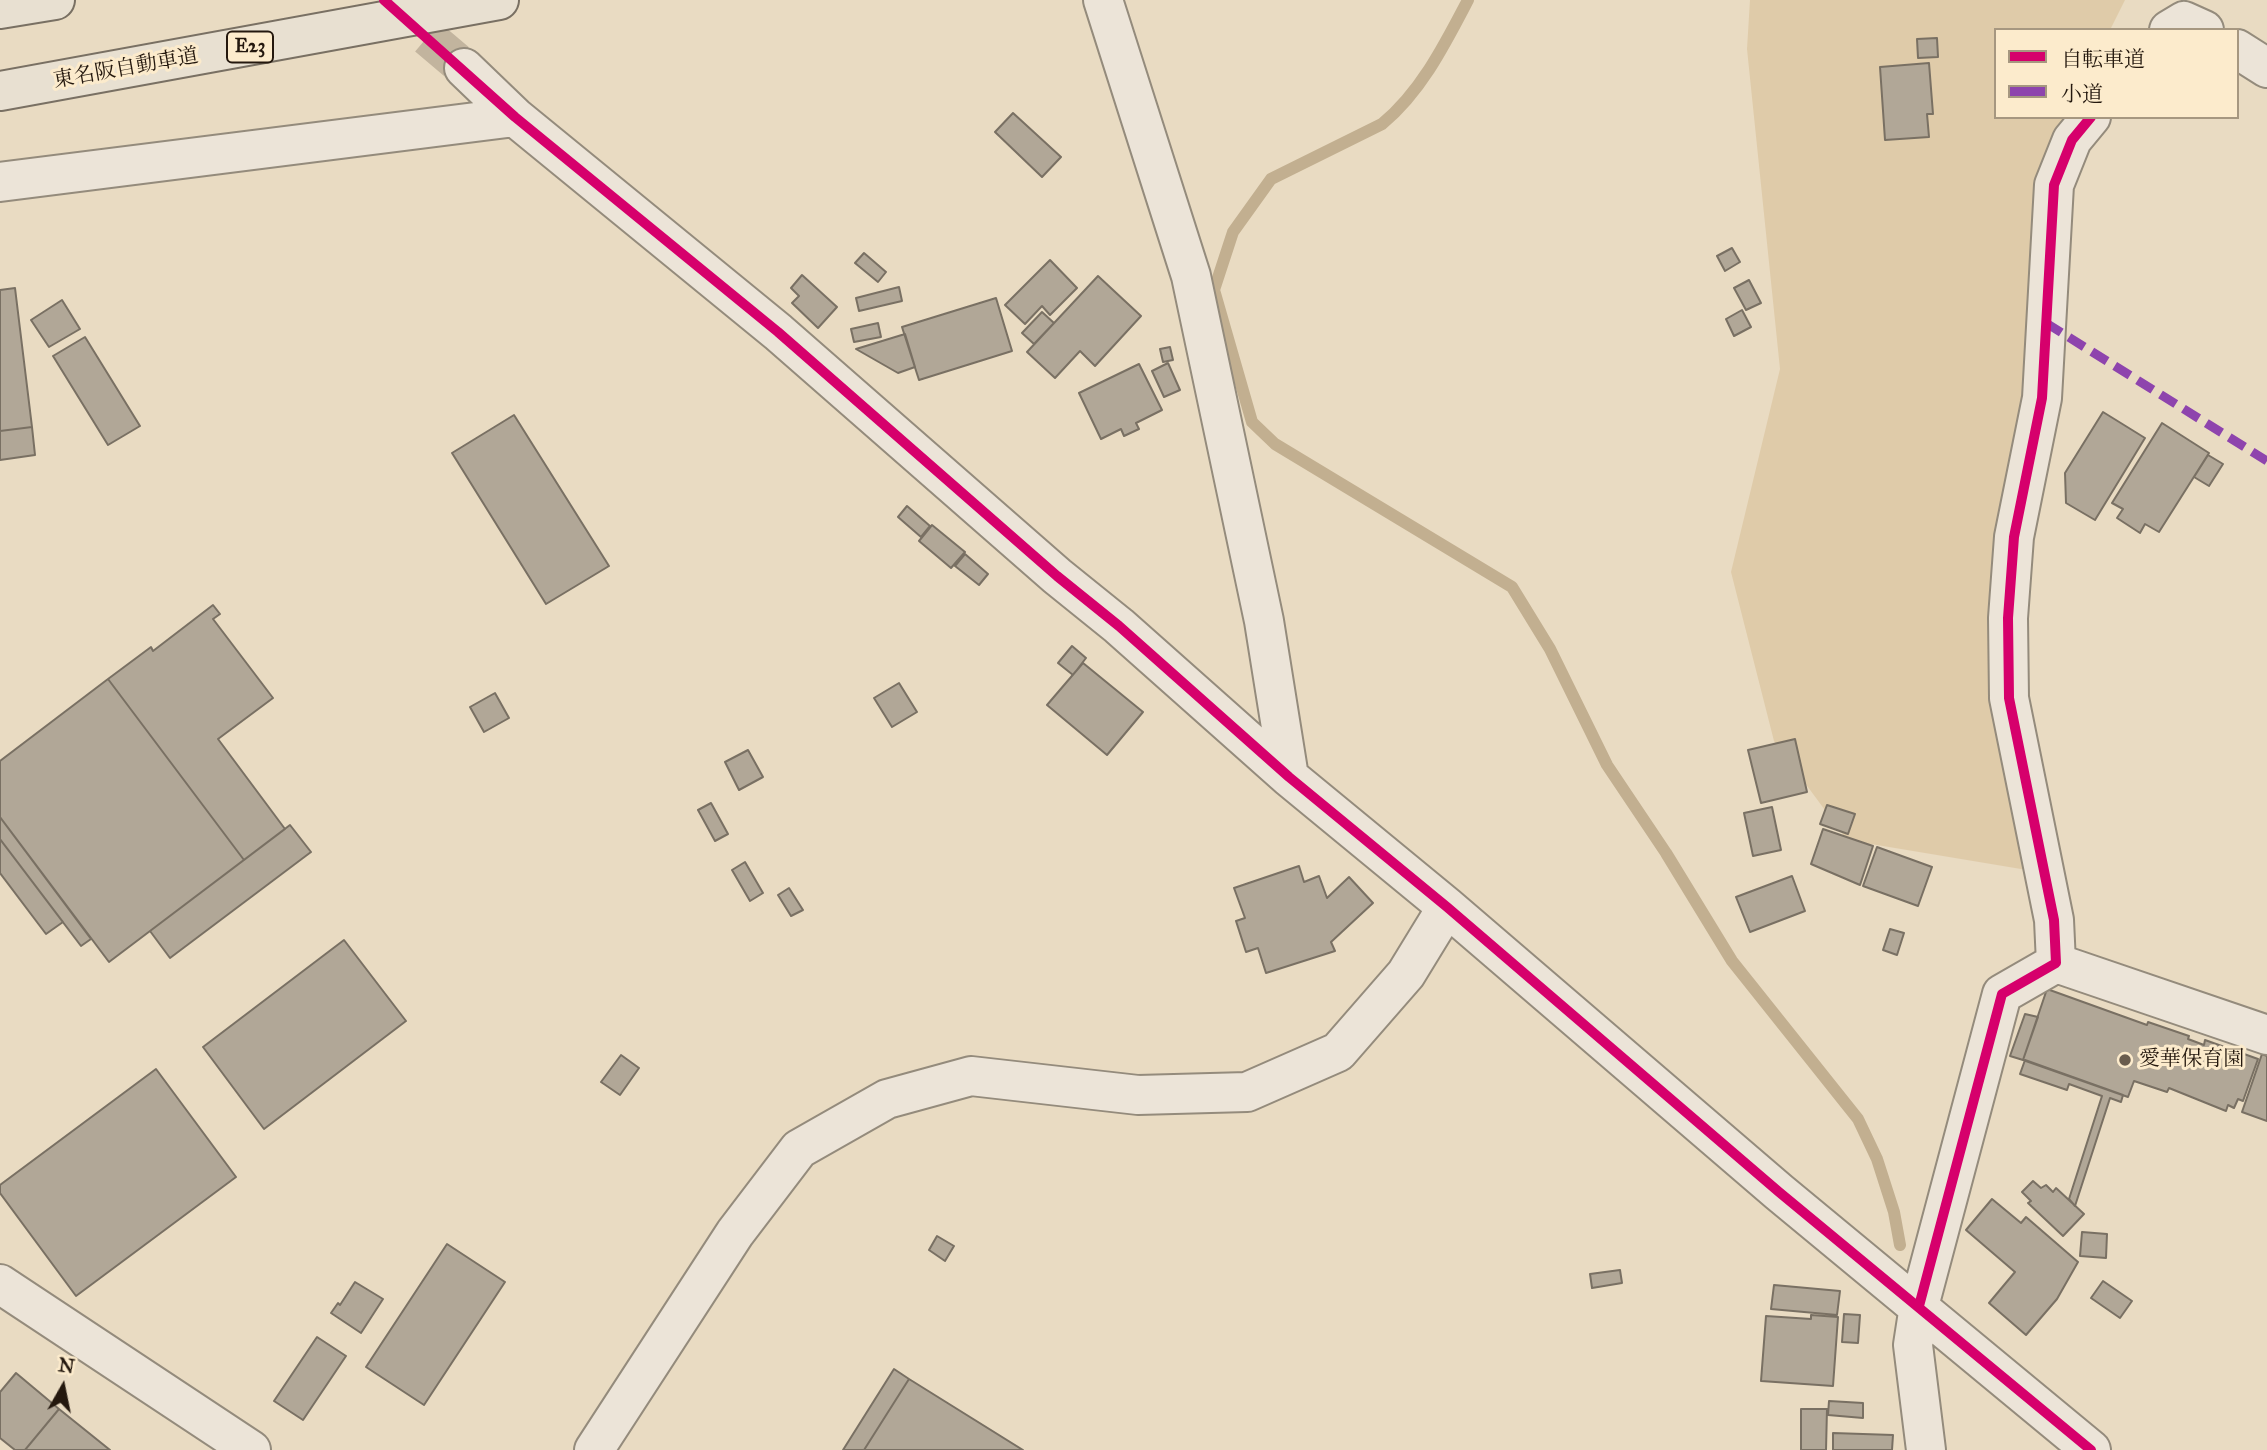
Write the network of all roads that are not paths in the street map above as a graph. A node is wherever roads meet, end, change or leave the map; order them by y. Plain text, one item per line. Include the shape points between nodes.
1 (55, 0) edge
2 (499, 0) edge
3 (1103, 0) edge
4 (0, 9) edge
5 (2172, 28) edge
6 (2199, 28) edge
7 (2239, 50) edge
8 (464, 68) tunnel mouth
9 (2267, 68) edge
10 (0, 91) edge
11 (515, 117) junction
12 (2089, 119) edge
13 (0, 182) edge
14 (1289, 777) junction
15 (1447, 907) junction
16 (2056, 964) junction
17 (2267, 1035) edge
18 (0, 1284) edge
19 (1919, 1306) junction
20 (251, 1450) edge
21 (594, 1450) edge
22 (1926, 1450) edge
23 (2091, 1450) edge

1 - 4 highway
2 - 10 highway, 東名阪自動車道 / E23
3 - 14 street via 1191,276 1264,621
5 - 6 street via 2184,21
7 - 9 street
8 - 11 street
11 - 13 street
11 - 14 street via 778,332
12 - 16 street via 2073,140 2054,185 2042,398 2014,537 2008,618 2010,698 2054,920
14 - 15 street
15 - 19 street
15 - 21 street via 1406,974 1338,1052 1247,1091 1138,1095 971,1076 887,1099 799,1149 735,1233
16 - 17 street
16 - 19 street via 2002,993
18 - 20 street
19 - 22 street via 1913,1345
19 - 23 street

